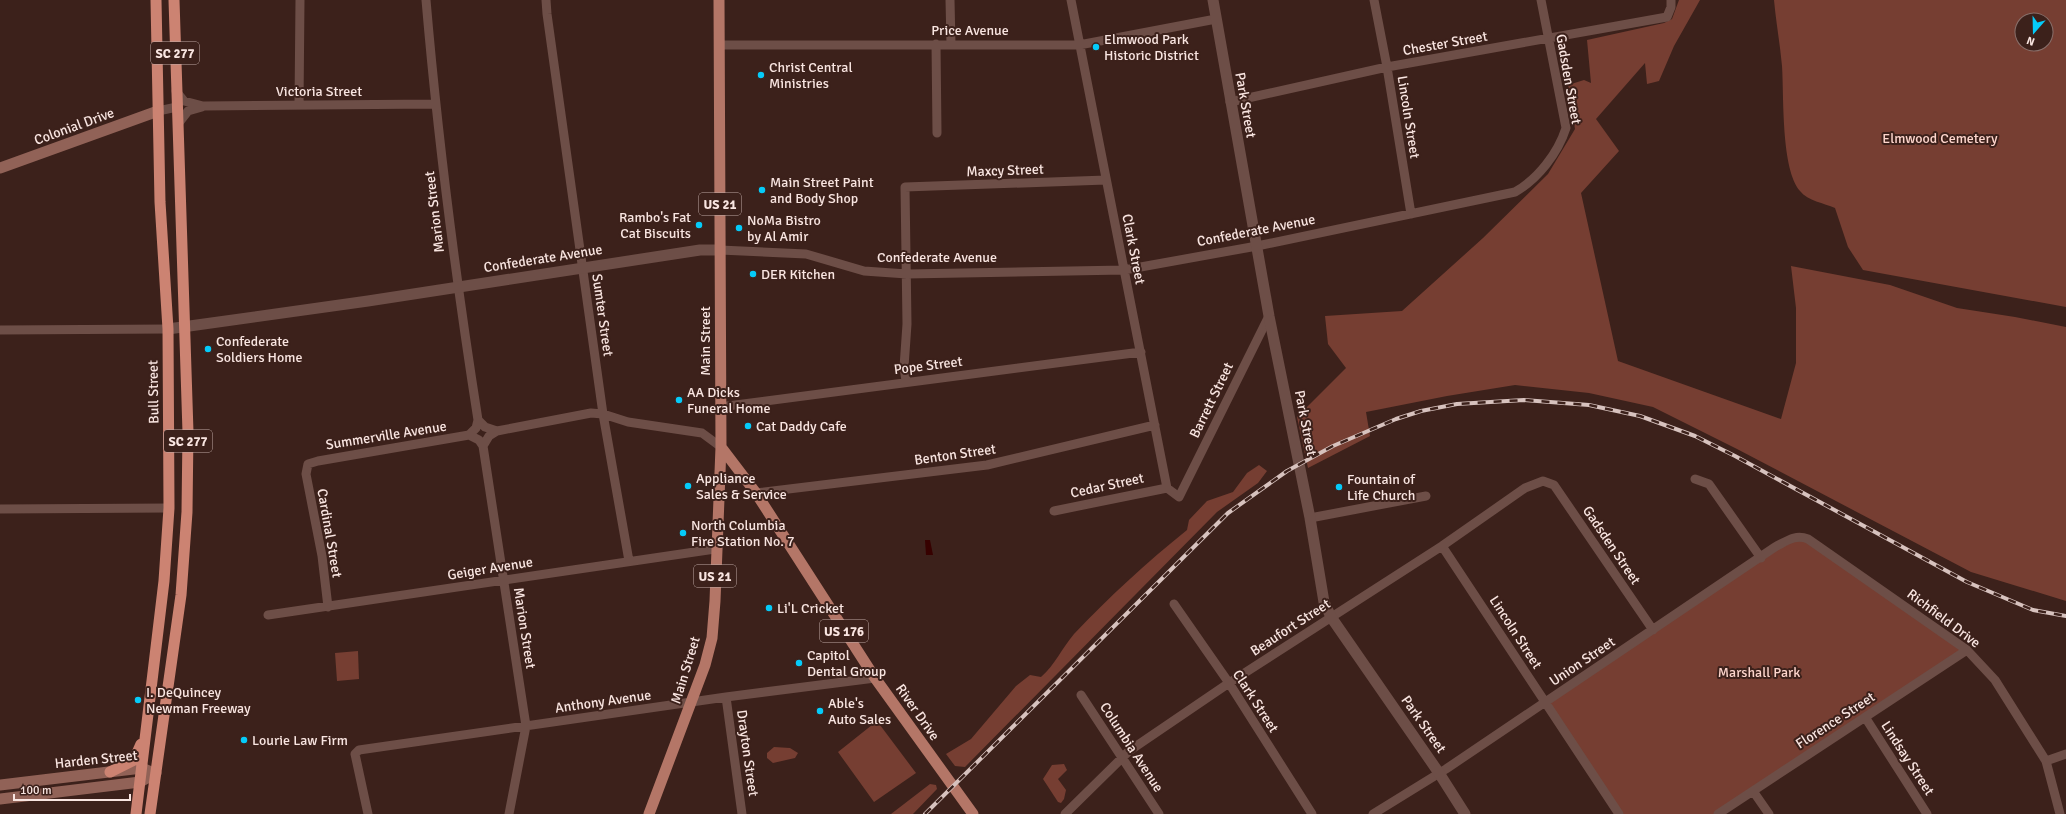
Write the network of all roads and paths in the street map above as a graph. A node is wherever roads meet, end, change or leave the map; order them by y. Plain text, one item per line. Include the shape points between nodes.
1 (156, 0) edge
2 (174, 0) edge
3 (300, 0) edge
4 (426, 0) edge
5 (546, 0) edge
6 (719, 0) edge
7 (950, 0) edge
8 (1071, 0) edge
9 (1213, 0) edge
10 (1374, 0) edge
11 (1541, 0) edge
12 (1671, 0) edge
13 (1216, 19) junction
14 (1548, 39) junction
15 (936, 44) junction
16 (951, 44) junction
17 (720, 45) junction
18 (1079, 45) junction
19 (1387, 68) junction
20 (176, 91) junction
21 (1230, 102) junction
22 (435, 104) junction
23 (299, 105) junction
24 (203, 106) junction
25 (177, 107) junction
26 (158, 111) junction
27 (178, 124) junction
28 (937, 133) dead end
29 (0, 168) edge
30 (1106, 180) junction
31 (1515, 192) joint
32 (1411, 214) junction
33 (1257, 246) junction
34 (720, 250) junction
35 (582, 267) junction
36 (1124, 270) junction
37 (907, 274) junction
38 (457, 287) junction
39 (1269, 316) junction
40 (185, 327) junction
41 (168, 329) junction
42 (0, 330) edge
43 (1141, 352) junction
44 (906, 381) junction
45 (720, 407) junction
46 (603, 414) junction
47 (478, 420) junction
48 (1155, 425) junction
49 (498, 431) junction
50 (469, 435) junction
51 (483, 446) junction
52 (720, 447) junction
53 (308, 464) joint
54 (1695, 479) dead end
55 (1543, 481) joint
56 (1167, 488) junction
57 (756, 493) junction
58 (1426, 496) dead end
59 (169, 508) junction
60 (0, 509) edge
61 (1054, 511) dead end
62 (1310, 518) junction
63 (1808, 539) joint
64 (1442, 546) junction
65 (715, 549) junction
66 (1761, 558) junction
67 (629, 561) junction
68 (503, 580) junction
69 (1174, 604) dead end
70 (328, 607) junction
71 (268, 615) dead end
72 (1331, 616) junction
73 (1653, 630) junction
74 (1967, 650) junction
75 (875, 678) junction
76 (1229, 683) junction
77 (1081, 695) dead end
78 (726, 696) junction
79 (692, 702) junction
80 (1546, 702) junction
81 (1865, 717) junction
82 (526, 726) junction
83 (147, 727) junction
84 (2066, 754) edge
85 (1122, 757) junction
86 (2046, 761) junction
87 (142, 768) junction
88 (110, 772) junction
89 (156, 773) junction
90 (1439, 773) junction
91 (140, 782) junction
92 (0, 785) edge
93 (1753, 791) junction
94 (0, 799) edge
95 (136, 814) edge
96 (150, 814) edge
97 (368, 814) edge
98 (509, 814) edge
99 (649, 814) edge
100 (742, 814) edge
101 (973, 814) edge
102 (1065, 814) edge
103 (1159, 814) edge
104 (1312, 814) edge
105 (1373, 814) edge
106 (1465, 814) edge
107 (1619, 814) edge
108 (1718, 814) edge
109 (1769, 814) edge
110 (1927, 814) edge
111 (2060, 814) edge

1 - 26 highway, Bull Street / SC 277
2 - 20 highway, SC 277
3 - 23 street
4 - 22 street, Marion Street
5 - 35 street, Sumter Street
6 - 17 main road, Main Street / US 21
7 - 16 street
8 - 18 street, Clark Street
9 - 13 street, Park Street
10 - 19 street, Lincoln Street
11 - 14 street, Gadsden Street
12 - 14 street, Chester Street via 1667,17
13 - 18 street, Price Avenue
13 - 21 street, Park Street
14 - 19 street, Chester Street
14 - 31 street, Gadsden Street via 1566,128 1562,140 1545,166 1530,184
15 - 16 street, Price Avenue
15 - 17 street, Price Avenue
15 - 28 street
16 - 18 street, Price Avenue
17 - 34 main road, Main Street / US 21
18 - 30 street, Clark Street
19 - 21 street, Chester Street
19 - 32 street, Lincoln Street
20 - 24 street, Victoria Street via 184,100
20 - 25 highway, SC 277
21 - 33 street, Park Street
22 - 23 street, Victoria Street
22 - 38 street, Marion Street
23 - 24 street, Victoria Street
24 - 27 street, Victoria Street via 188,112
25 - 26 street
25 - 27 highway, SC 277
26 - 29 main road, Colonial Drive
26 - 41 highway, Bull Street / SC 277 via 160,212
27 - 40 highway, SC 277
30 - 36 street, Clark Street
30 - 37 street, Maxcy Street via 905,187
31 - 32 street, Confederate Avenue
32 - 33 street, Confederate Avenue
33 - 36 street, Confederate Avenue
33 - 39 street, Park Street
34 - 35 street, Confederate Avenue via 700,250
34 - 37 street, Confederate Avenue via 806,254 864,271
34 - 45 main road, Main Street / US 21
35 - 38 street, Confederate Avenue
35 - 46 street, Sumter Street
36 - 37 street, Confederate Avenue
36 - 43 street, Clark Street
37 - 44 street via 904,367
38 - 40 street, Confederate Avenue
38 - 47 street, Marion Street
39 - 56 street, Barrett Street via 1179,497
39 - 62 street, Park Street
40 - 41 street, Confederate Avenue
40 - 89 highway, SC 277 via 187,512 181,595
41 - 42 street
41 - 59 highway, Bull Street / SC 277
43 - 44 street, Pope Street
43 - 48 street, Clark Street
44 - 45 street, Pope Street
45 - 52 main road, Main Street / US 21
46 - 49 street via 591,413
46 - 52 street via 628,422 702,433
46 - 67 street, Sumter Street
47 - 49 street via 485,427
47 - 50 street via 476,428
48 - 56 street, Clark Street
48 - 57 street, Benton Street via 987,465
49 - 51 street via 489,436
50 - 51 street via 479,440
50 - 53 street, Summerville Avenue via 318,460
51 - 68 street, Marion Street
52 - 57 main road, River Drive / US 176
52 - 65 main road, Main Street / US 21
53 - 70 street, Cardinal Street via 306,474 322,556
54 - 66 street via 1709,484
55 - 64 street, Beaufort Street via 1525,488
55 - 73 street, Gadsden Street via 1554,485
56 - 61 street, Cedar Street
57 - 75 main road, River Drive / US 176
58 - 62 street
59 - 60 street
59 - 83 highway, Bull Street / SC 277 via 164,581
62 - 72 street, Park Street via 1324,602
63 - 66 street, Union Street via 1794,537
63 - 74 street, Richfield Drive
64 - 72 street, Beaufort Street
64 - 80 street, Lincoln Street
65 - 67 street, Geiger Avenue
65 - 79 main road, Main Street / US 21 via 712,638
66 - 73 street, Union Street
67 - 68 street, Geiger Avenue
68 - 70 street, Geiger Avenue
68 - 82 street, Marion Street
69 - 76 street, Clark Street
70 - 71 street, Geiger Avenue
72 - 76 street, Beaufort Street
72 - 90 street, Park Street
73 - 80 street, Union Street
74 - 81 street, Florence Street
74 - 86 street, Richfield Drive via 1995,680
75 - 78 street, Anthony Avenue
75 - 101 main road, River Drive / US 176
76 - 85 street, Beaufort Street
76 - 104 street, Clark Street
77 - 85 street, Columbia Avenue
78 - 79 street, Anthony Avenue
78 - 100 street, Drayton Street
79 - 82 street, Anthony Avenue
79 - 99 main road, Main Street / US 21
80 - 90 street, Union Street
80 - 107 street, Lincoln Street
81 - 93 street, Florence Street
81 - 110 street, Lindsay Street
82 - 97 street, Anthony Avenue via 359,750 356,754
82 - 98 street, Marion Street
83 - 87 highway, Bull Street / SC 277
83 - 88 highway via 134,760
84 - 86 street
85 - 102 street, Beaufort Street
85 - 103 street, Columbia Avenue
86 - 111 street, Richfield Drive
87 - 88 main road, Harden Street
87 - 89 main road, Harden Street
87 - 91 highway, Bull Street / SC 277
88 - 92 main road, Harden Street
89 - 91 main road, Harden Street
89 - 96 highway, SC 277
90 - 105 street, Union Street
90 - 106 street, Park Street
91 - 94 main road, Harden Street
91 - 95 highway, SC 277
93 - 108 street, Florence Street
93 - 109 street

